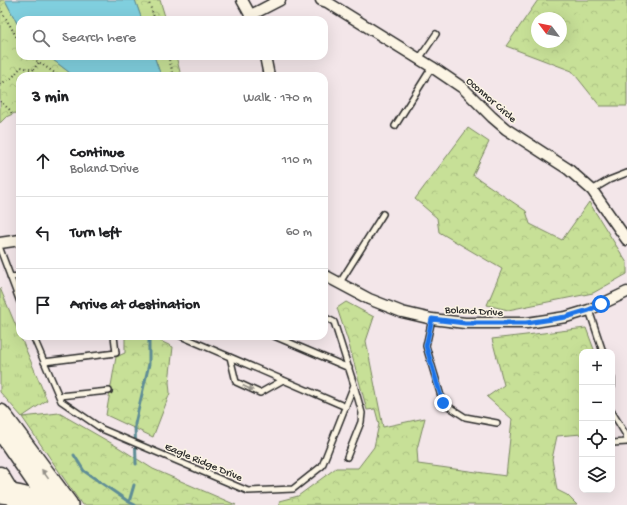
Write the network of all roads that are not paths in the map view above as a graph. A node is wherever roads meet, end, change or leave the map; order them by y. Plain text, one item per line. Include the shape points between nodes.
1 (242, 0) edge
2 (280, 0) edge
3 (321, 0) edge
4 (251, 16) edge
5 (255, 16) edge
6 (436, 34) dead end
7 (419, 59) junction
8 (266, 60) edge
9 (432, 68) junction
10 (268, 72) edge
11 (395, 126) dead end
12 (627, 173) edge
13 (592, 190) junction
14 (383, 214) dead end
15 (627, 240) edge
16 (16, 241) edge
17 (0, 243) edge
18 (0, 249) edge
19 (16, 276) edge
20 (10, 277) junction
21 (328, 277) edge
22 (339, 284) junction
23 (16, 292) edge
24 (627, 292) edge
25 (589, 310) junction
26 (328, 319) edge
27 (432, 319) junction
28 (35, 340) edge
29 (114, 340) edge
30 (190, 340) edge
31 (283, 340) edge
32 (603, 349) edge
33 (230, 357) junction
34 (44, 362) junction
35 (349, 368) junction
36 (283, 380) junction
37 (354, 385) junction
38 (109, 391) dead end
39 (59, 396) junction
40 (346, 408) junction
41 (0, 414) edge
42 (615, 417) edge
43 (497, 423) dead end
44 (0, 431) edge
45 (627, 442) edge
46 (615, 443) edge
47 (347, 457) dead end
48 (0, 475) edge
49 (10, 497) edge
50 (44, 505) edge
51 (51, 505) edge
52 (68, 505) edge

1 - 4 street
2 - 5 street
3 - 7 street, Oconnor Circle
6 - 7 lane
7 - 9 street, Oconnor Circle
8 - 10 street
9 - 11 lane
9 - 13 street, Oconnor Circle via 463,88 506,129 568,169
12 - 13 lane
13 - 15 street, Oconnor Circle
14 - 22 lane
16 - 17 street
18 - 20 lane
19 - 20 lane
20 - 23 lane
21 - 22 street, Boland Drive
22 - 27 street, Boland Drive via 395,309
24 - 25 street, Boland Drive
25 - 27 street, Boland Drive via 566,317 526,323 465,323
25 - 32 lane
26 - 35 lane via 334,322
27 - 43 lane via 426,346 443,403 465,417
28 - 34 lane, Eagle Ridge Drive
29 - 34 lane via 116,353
30 - 33 lane
31 - 35 lane
33 - 36 lane
33 -> 36 lane via 236,382 260,393
34 - 39 lane, Eagle Ridge Drive
35 - 37 lane
36 - 40 lane
37 - 40 lane, Eagle Ridge Drive
37 - 47 lane via 362,413
38 - 39 lane
39 - 40 lane, Eagle Ridge Drive via 61,402 102,429 248,491 293,489 322,466
52 -> 41 highway
42 - 45 lane via 626,435
44 - 51 main road
45 - 46 lane
48 - 49 main road
49 - 50 highway via 31,498

